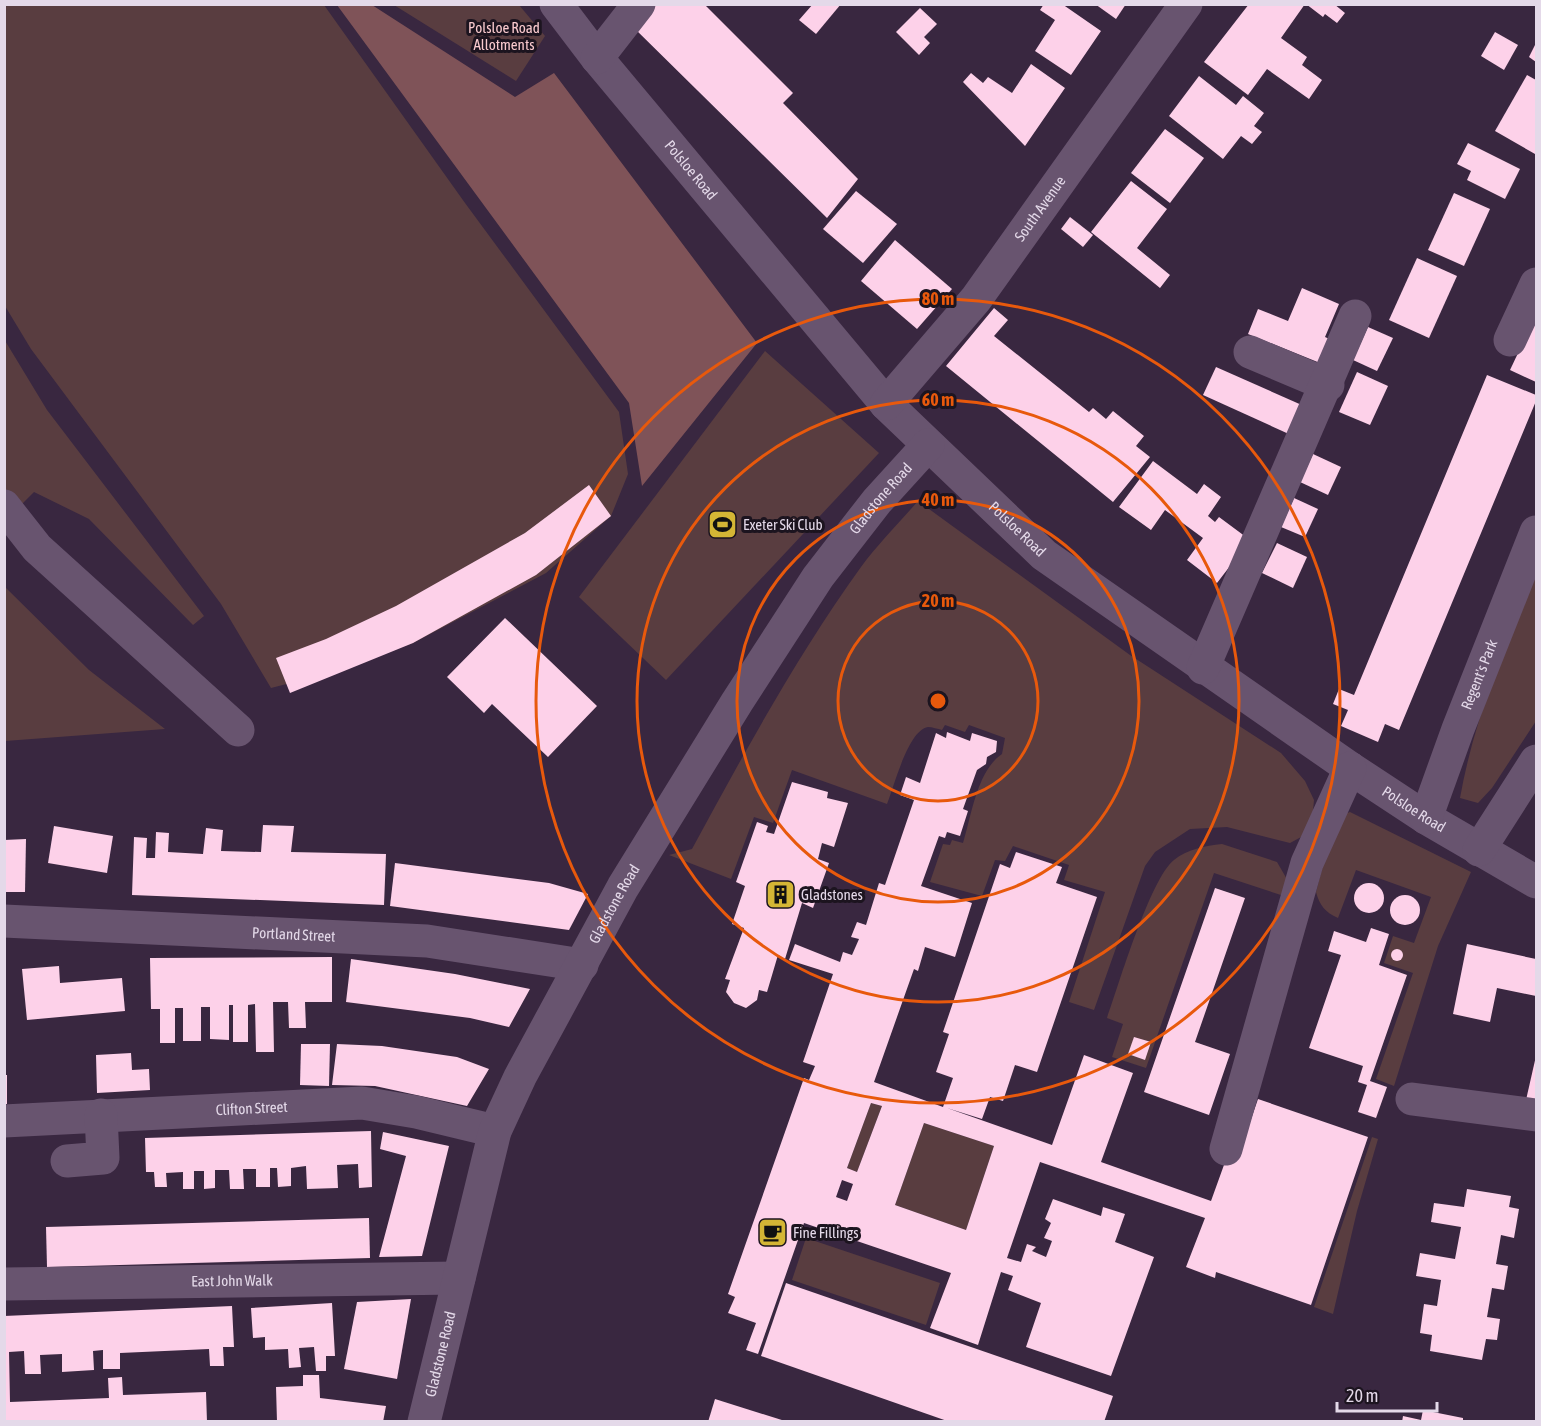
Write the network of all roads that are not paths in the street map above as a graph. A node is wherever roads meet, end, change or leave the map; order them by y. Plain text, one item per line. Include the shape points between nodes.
1 (556, 4) edge
2 (639, 4) edge
3 (1186, 4) edge
4 (597, 58) junction
5 (1536, 284) edge
6 (1355, 316) dead end
7 (1510, 340) dead end
8 (1250, 352) dead end
9 (1328, 385) junction
10 (886, 404) junction
11 (928, 445) junction
12 (4, 506) edge
13 (1536, 532) edge
14 (1203, 668) junction
15 (238, 730) dead end
16 (1536, 760) edge
17 (1350, 768) junction
18 (1426, 818) junction
19 (1479, 850) junction
20 (1536, 882) edge
21 (4, 921) edge
22 (582, 965) junction
23 (1412, 1099) dead end
24 (101, 1115) junction
25 (1536, 1115) edge
26 (4, 1121) edge
27 (495, 1131) junction
28 (1226, 1149) dead end
29 (67, 1161) dead end
30 (459, 1278) junction
31 (4, 1284) edge
32 (423, 1422) edge

1 - 4 street, Polsloe Road
2 - 4 street
3 - 10 street, South Avenue via 976,299
4 - 10 street, Polsloe Road
5 - 7 street
6 - 9 street
8 - 9 street
9 - 14 street
10 - 11 street, Polsloe Road
11 - 14 street, Polsloe Road via 1044,555
11 - 22 street, Gladstone Road via 877,501 818,577 635,868
12 - 15 street via 37,548
13 - 18 street, Regent's Park
14 - 17 street, Polsloe Road
16 - 19 street
17 - 18 street, Polsloe Road
17 - 28 street via 1307,862
18 - 19 street, Polsloe Road
19 - 20 street, Polsloe Road
21 - 22 street, Portland Street via 426,941
22 - 27 street, Gladstone Road
23 - 25 street
24 - 26 street, Clifton Street
24 - 27 street, Clifton Street via 362,1103
24 - 29 street via 103,1158
27 - 30 street, Gladstone Road
30 - 31 street, East John Walk
30 - 32 street, Gladstone Road

